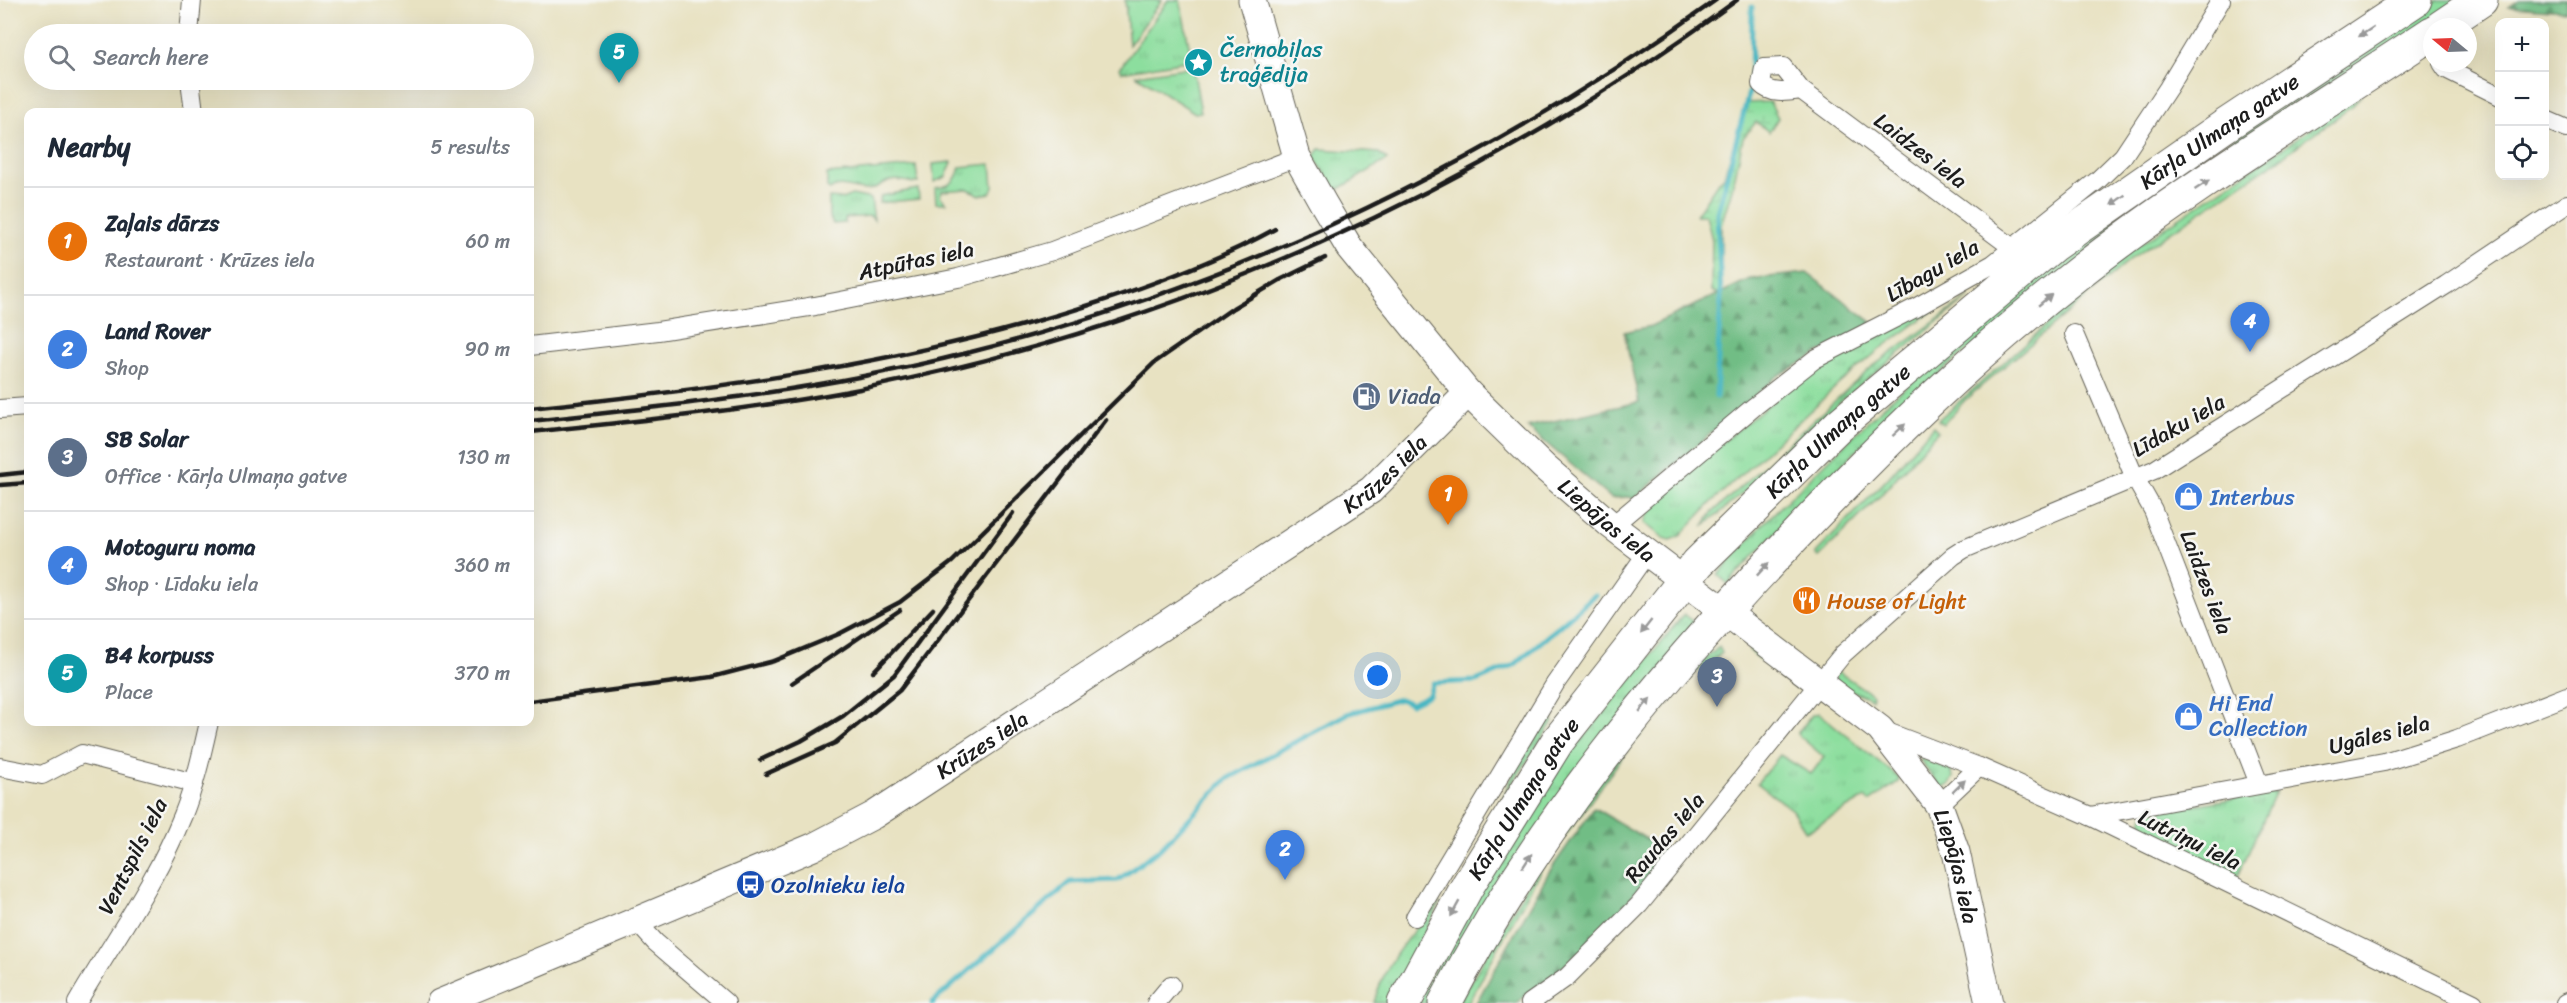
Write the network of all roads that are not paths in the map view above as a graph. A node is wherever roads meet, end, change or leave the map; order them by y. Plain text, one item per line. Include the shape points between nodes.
1 (192, 0) edge
2 (1252, 0) edge
3 (2222, 0) edge
4 (2415, 0) edge
5 (2481, 0) edge
6 (2454, 18) edge
7 (190, 24) edge
8 (2423, 39) edge
9 (2452, 72) edge
10 (191, 90) edge
11 (1801, 90) dead end
12 (2495, 94) edge
13 (194, 108) edge
14 (2549, 120) edge
15 (2567, 129) edge
16 (1297, 157) junction
17 (2567, 204) edge
18 (2013, 248) junction
19 (2074, 334) dead end
20 (534, 346) edge
21 (1468, 393) junction
22 (24, 407) edge
23 (0, 409) edge
24 (2135, 478) junction
25 (1612, 526) junction
26 (1647, 553) junction
27 (1682, 580) junction
28 (1723, 612) junction
29 (1819, 685) junction
30 (2567, 696) edge
31 (208, 726) edge
32 (1880, 729) junction
33 (0, 767) edge
34 (1979, 767) junction
35 (194, 783) junction
36 (2259, 784) junction
37 (1939, 806) junction
38 (2090, 816) junction
39 (1415, 917) dead end
40 (636, 921) junction
41 (1171, 985) dead end
42 (77, 1003) edge
43 (440, 1003) edge
44 (726, 1003) edge
45 (1156, 1003) edge
46 (1404, 1003) edge
47 (1445, 1003) edge
48 (1530, 1003) edge
49 (1989, 1003) edge
50 (2474, 1003) edge

1 - 7 street
2 - 16 street, Liepājas iela
3 - 18 street, Lībagu iela via 2123,156
4 -> 27 highway, Kārļa Ulmaņa gatve via 2052,246 1839,425
5 - 6 highway
28 -> 8 highway, Kārļa Ulmaņa gatve via 1869,458 1984,351 2077,274 2149,220
9 - 12 street
10 - 13 street
11 - 18 street, Laidzes iela
14 - 15 street
16 - 20 street, Atpūtas iela via 1052,251 958,278 658,332
16 - 21 street, Liepājas iela via 1348,247
17 - 24 street, Līdaku iela via 2303,377
18 - 25 street, Lībagu iela via 1993,264 1916,308 1815,359
19 - 24 street, Laidzes iela
21 - 25 street, Liepājas iela via 1535,459
21 - 40 street, Krūzes iela via 1371,490 874,815 813,847
22 - 23 street
24 - 29 street, Līdaku iela via 1959,552 1843,654
24 - 36 street, Laidzes iela via 2153,510
25 - 26 street, Liepājas iela
26 - 27 street, Liepājas iela
26 - 39 street via 1555,684
27 - 28 street, Liepājas iela
27 -> 46 highway, Kārļa Ulmaņa gatve via 1557,742 1468,885
28 - 29 street, Liepājas iela
47 -> 28 highway, Kārļa Ulmaņa gatve via 1496,910 1543,836 1591,770
29 - 32 street, Liepājas iela
29 - 48 street, Raudas iela via 1639,905 1567,977
30 - 36 street, Ugāles iela via 2457,739 2384,762
31 - 35 street, Ventspils iela
32 - 34 street, Lutriņu iela
32 - 37 street, Liepājas iela
33 - 35 street via 42,775 82,754
37 -> 34 street
34 - 38 street, Lutriņu iela
35 - 42 street, Ventspils iela via 176,831 148,886
36 - 38 street, Ugāles iela
37 - 49 street, Liepājas iela via 1956,852
38 - 50 street, Lutriņu iela
40 - 43 street, Krūzes iela
40 - 44 street
41 - 45 street

